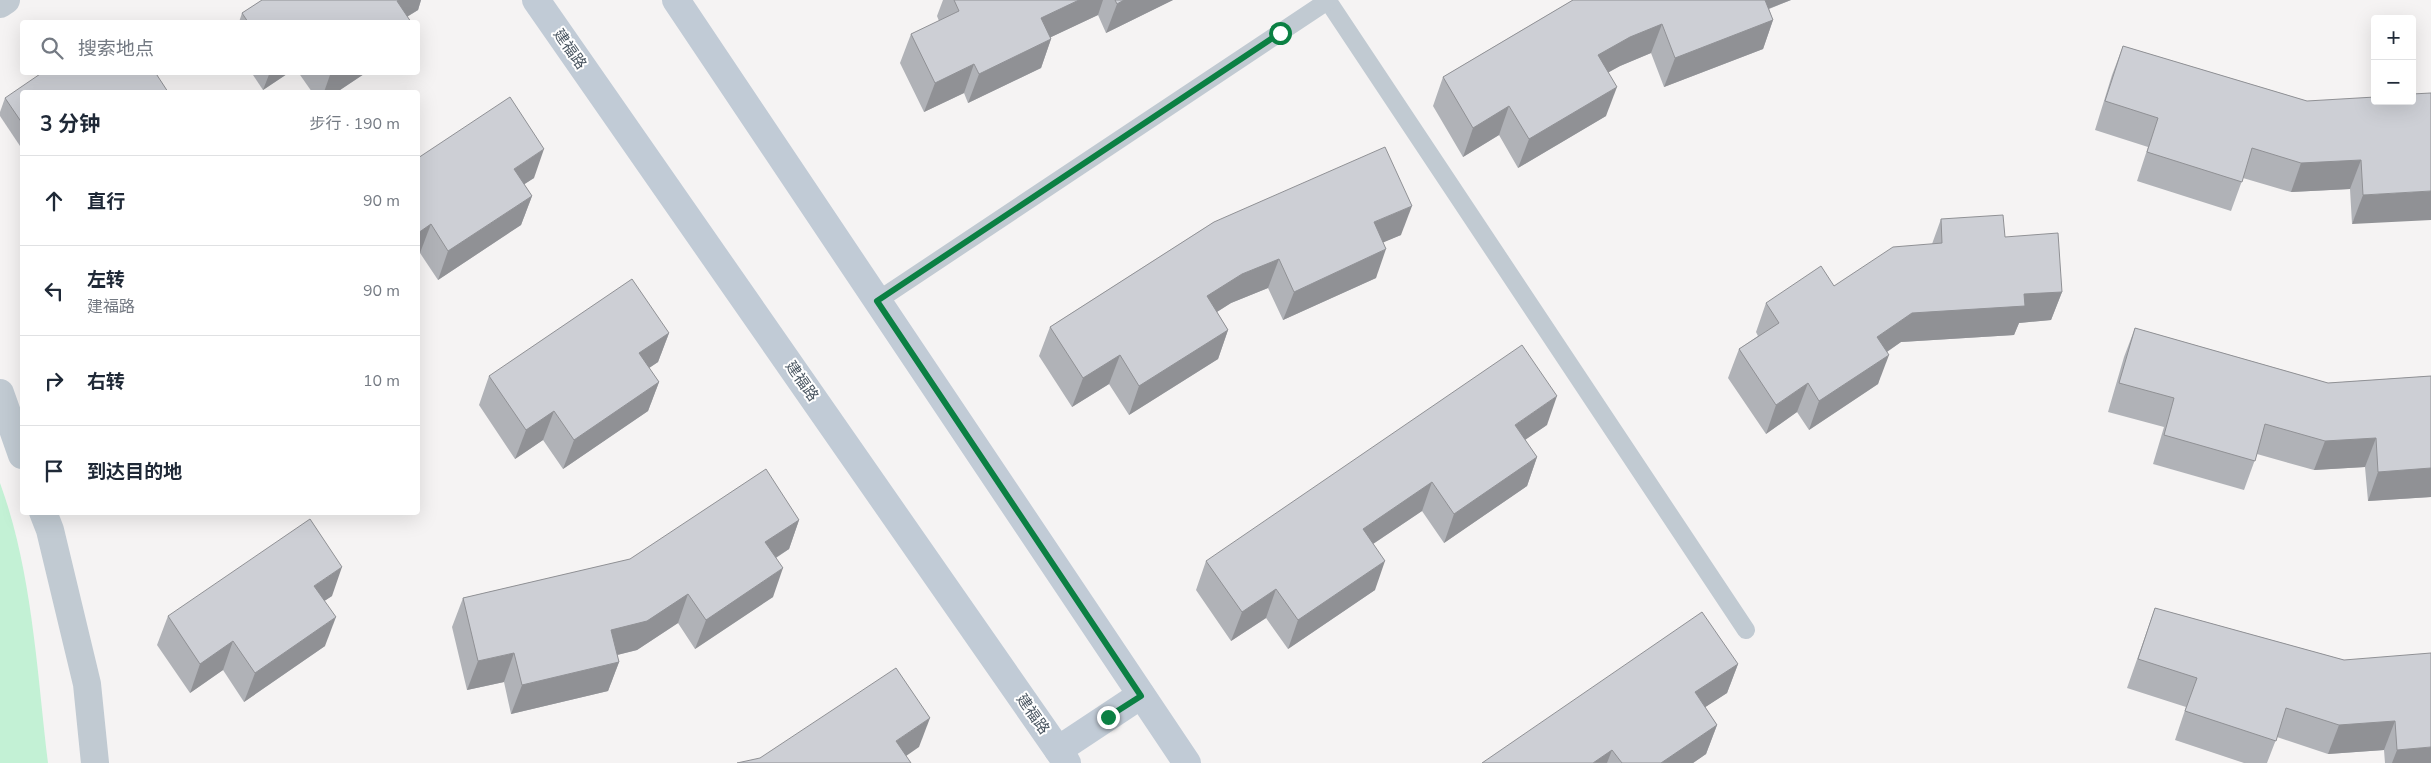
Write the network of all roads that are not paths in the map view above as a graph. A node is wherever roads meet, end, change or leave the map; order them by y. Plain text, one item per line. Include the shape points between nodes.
1 (6, 0) edge
2 (536, 0) edge
3 (676, 0) edge
4 (1328, 0) edge
5 (0, 4) edge
6 (877, 301) junction
7 (0, 392) edge
8 (20, 449) edge
9 (45, 515) edge
10 (1746, 630) dead end
11 (1141, 696) junction
12 (1062, 756) edge
13 (95, 763) edge
14 (1186, 763) edge

1 - 5 street
2 - 12 main road, 建福路
3 - 6 main road
4 - 6 lane
4 - 10 lane
6 - 11 main road
7 - 8 street
9 - 13 street via 87,684
11 - 12 main road
11 - 14 main road

